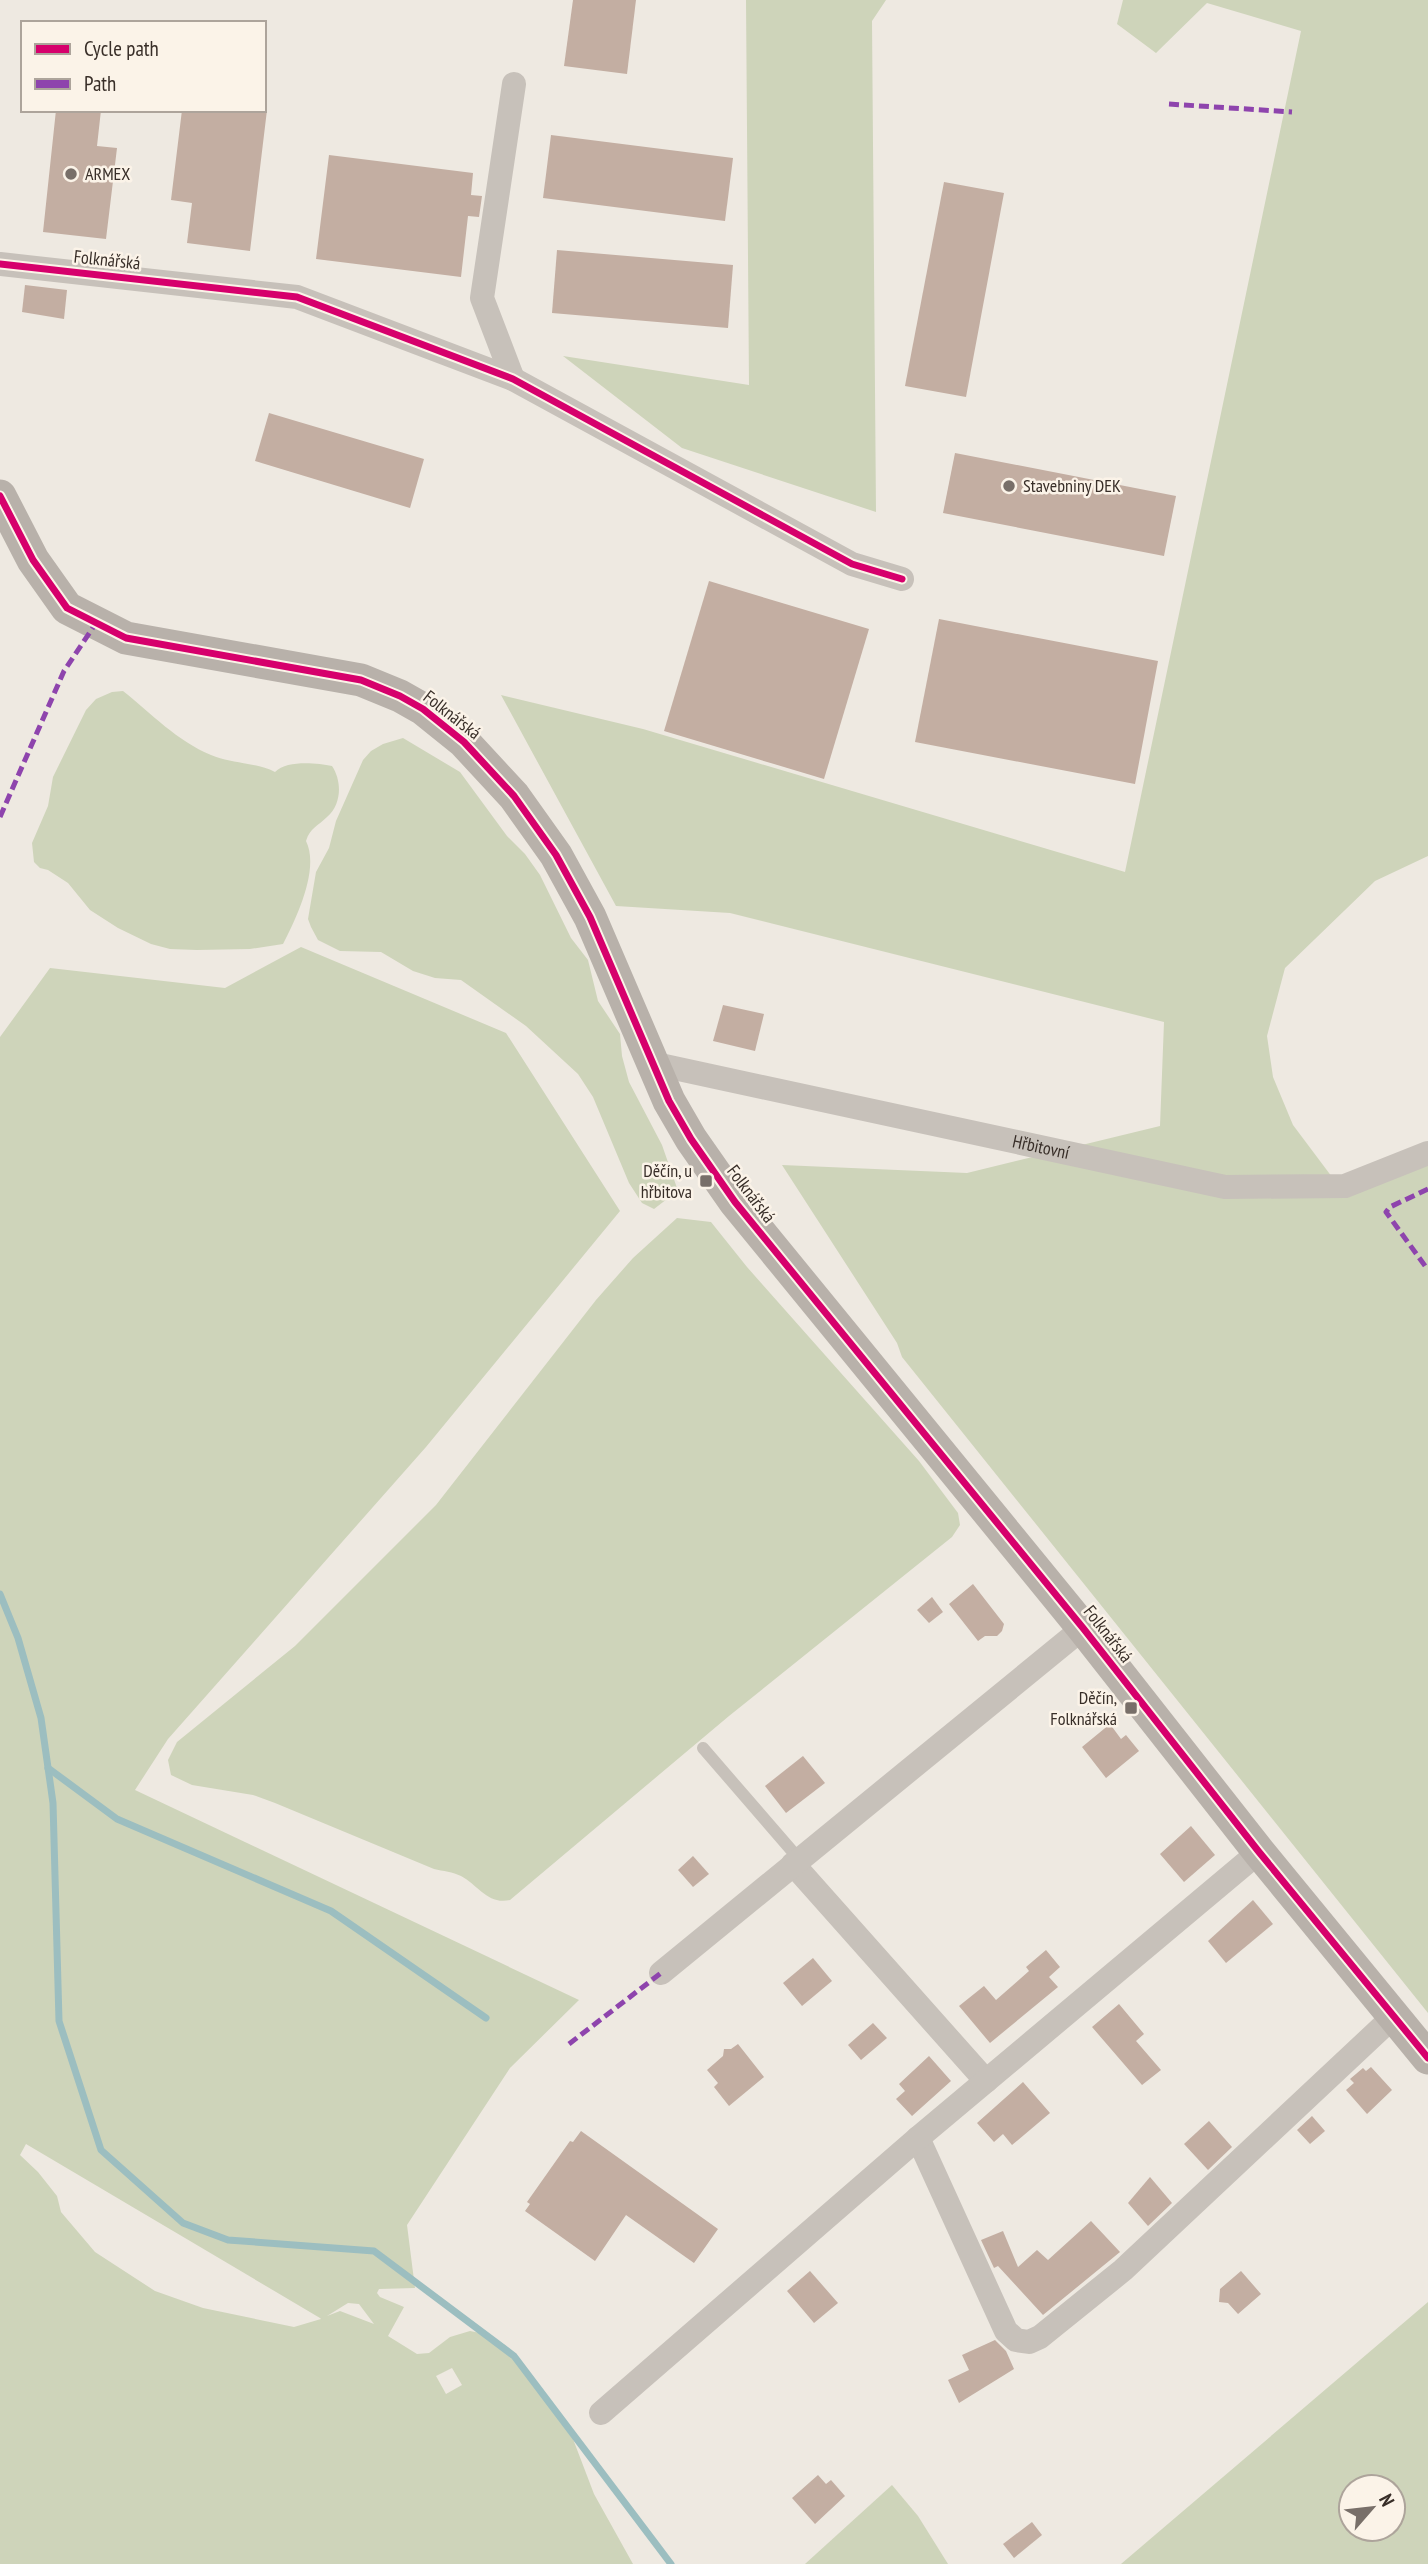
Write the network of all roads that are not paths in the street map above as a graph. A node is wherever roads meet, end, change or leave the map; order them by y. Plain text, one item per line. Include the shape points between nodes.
1 (514, 84) dead end
2 (0, 264) edge
3 (513, 379) junction
4 (0, 496) edge
5 (902, 579) dead end
6 (651, 1063) junction
7 (1428, 1153) edge
8 (1083, 1628) junction
9 (703, 1748) dead end
10 (1259, 1852) junction
11 (796, 1862) junction
12 (661, 1973) dead end
13 (1394, 2016) junction
14 (1428, 2058) edge
15 (986, 2081) junction
16 (918, 2138) junction
17 (601, 2413) dead end

1 - 3 street via 482,298
2 - 3 street, Folknářská via 297,297
3 - 5 street, Folknářská via 852,564
4 - 6 street, Folknářská via 33,560 67,608 126,638 360,681 400,696 445,725 498,778 556,855 590,917
6 - 7 street, Hřbitovní via 1225,1186 1346,1186
6 - 8 street, Folknářská via 691,1139 735,1202
8 - 10 street, Folknářská
8 - 11 street
9 - 11 lane
10 - 13 street, Folknářská
10 - 15 street
11 - 12 street
11 - 15 street
13 - 14 street, Folknářská
13 - 16 street via 1123,2270 1035,2340 1016,2340 1006,2331
15 - 16 street
16 - 17 street

